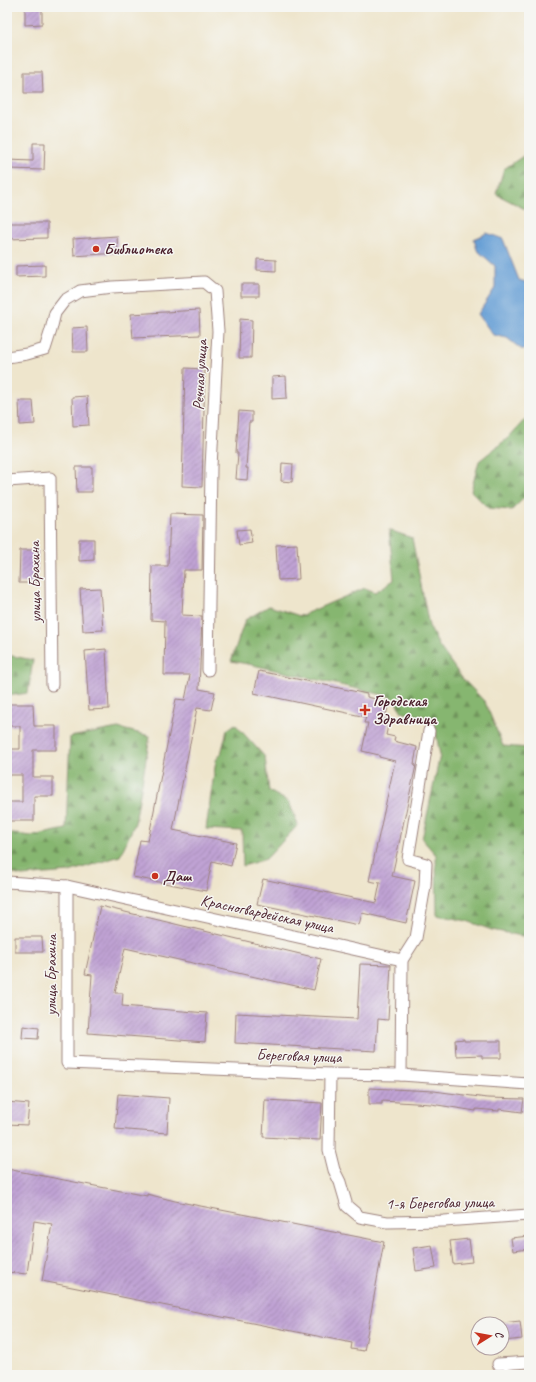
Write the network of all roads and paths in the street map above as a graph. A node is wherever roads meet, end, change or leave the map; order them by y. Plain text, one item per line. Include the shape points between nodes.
1 (7, 357) edge
2 (7, 481) edge
3 (208, 670) dead end
4 (52, 685) dead end
5 (428, 731) dead end
6 (7, 882) edge
7 (67, 886) junction
8 (402, 960) junction
9 (67, 1063) joint
10 (330, 1074) junction
11 (401, 1075) junction
12 (529, 1084) edge
13 (529, 1216) edge
14 (529, 1362) edge
15 (498, 1364) dead end

1 - 3 street, Речная улица via 44,349 54,313 64,300 80,291 204,282 215,291 218,331 211,467
2 - 4 street, улица Брахина via 50,478
5 - 8 street via 408,859 426,864 426,886 416,938
6 - 7 street, Красногвардейская улица
7 - 8 street, Красногвардейская улица
7 - 9 street, улица Брахина
8 - 11 street
9 - 10 street, Береговая улица
10 - 11 street, Береговая улица
10 - 13 street, 1-я Береговая улица via 329,1150 347,1206 360,1217 394,1222
11 - 12 street, Береговая улица
14 - 15 street

